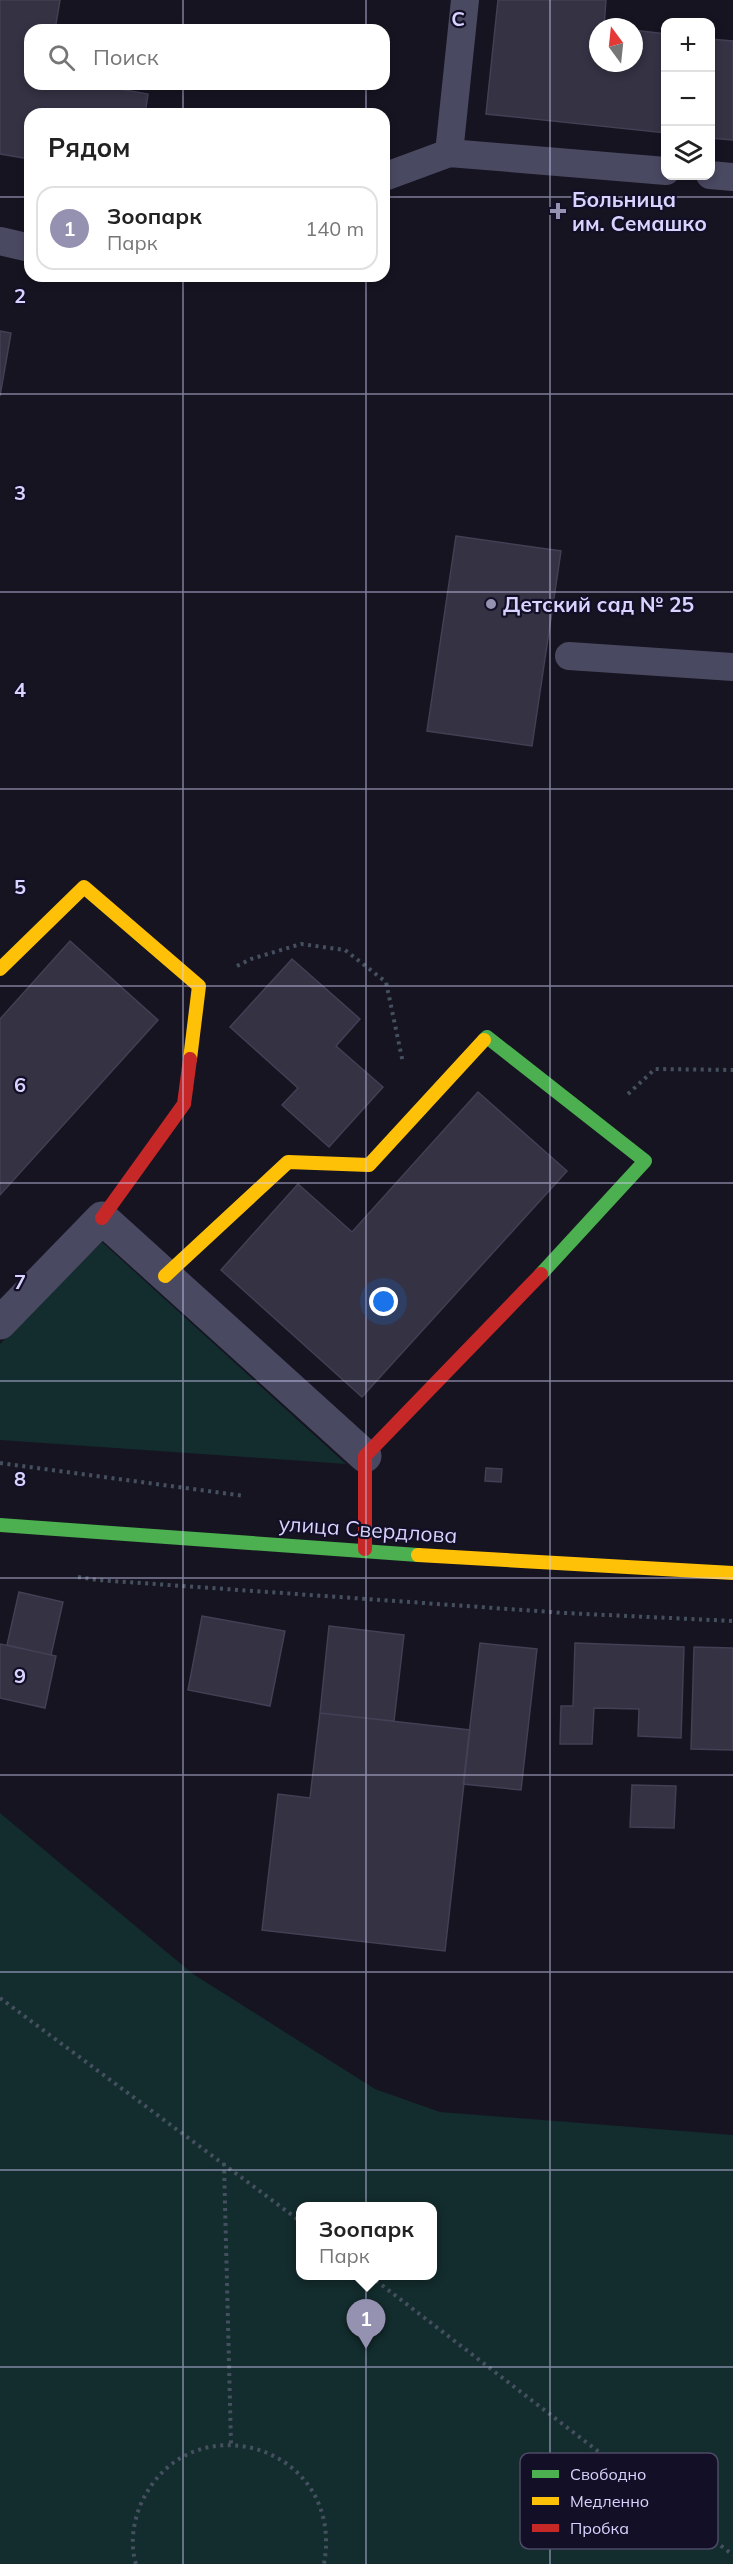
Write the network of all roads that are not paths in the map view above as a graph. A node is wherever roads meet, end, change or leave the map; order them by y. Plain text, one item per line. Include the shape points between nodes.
1 (465, 0) edge
2 (448, 153) junction
3 (661, 171) edge
4 (390, 175) edge
5 (715, 175) edge
6 (733, 177) edge
7 (0, 241) edge
8 (24, 247) edge
9 (569, 656) dead end
10 (733, 667) edge
11 (0, 969) edge
12 (102, 1218) junction
13 (165, 1276) junction
14 (0, 1323) edge
15 (365, 1456) junction
16 (0, 1526) edge
17 (365, 1549) junction
18 (733, 1573) edge

1 - 2 lane
2 - 3 lane
2 - 4 lane
5 - 6 lane
7 - 8 lane
9 - 10 lane
11 - 12 street via 84,887 199,986 184,1104
12 - 13 street
12 - 14 street
13 - 15 street
13 - 15 street via 288,1162 369,1166 487,1037 645,1161
15 - 17 street
16 - 17 street, улица Свердлова
17 - 18 street, улица Свердлова

